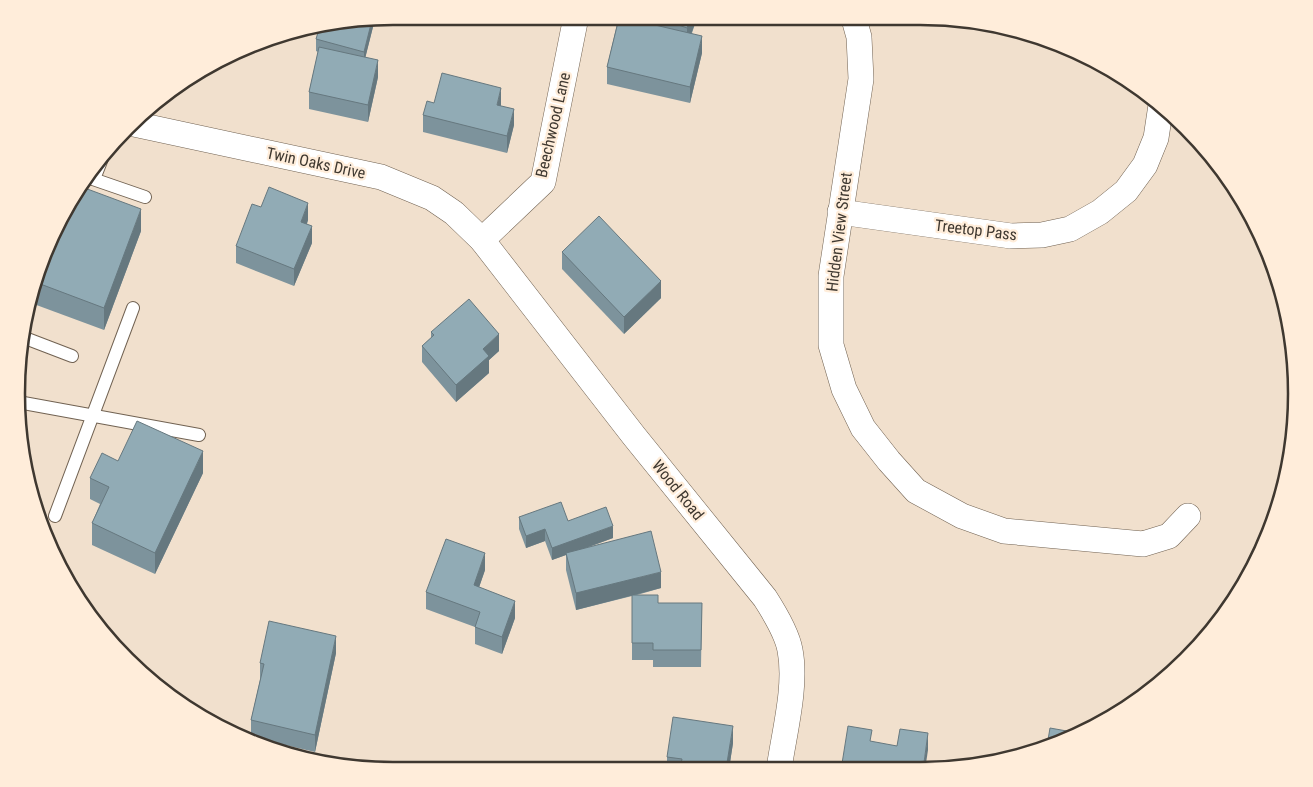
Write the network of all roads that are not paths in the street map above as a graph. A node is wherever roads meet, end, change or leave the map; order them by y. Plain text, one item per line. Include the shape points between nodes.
1 (574, 25) edge
2 (856, 25) edge
3 (1160, 114) edge
4 (141, 125) edge
5 (94, 179) edge
6 (145, 197) dead end
7 (840, 212) junction
8 (482, 240) junction
9 (133, 308) dead end
10 (29, 340) edge
11 (72, 356) dead end
12 (25, 403) edge
13 (92, 415) junction
14 (198, 435) dead end
15 (55, 516) dead end
16 (1188, 516) dead end
17 (780, 762) edge

1 - 8 street, Beechwood Lane via 542,182
2 - 7 street, Hidden View Street via 861,79
3 - 7 street, Treetop Pass via 1156,138 1145,165 1126,191 1100,212 1070,229 1042,235 1011,236
4 - 8 street, Twin Oaks Drive via 381,177 432,198
5 - 6 lane
7 - 16 street, Hidden View Street via 831,276 831,344 844,389 863,428 916,491 962,516 1004,531 1049,536 1143,544 1169,536
8 - 17 street, Wood Road via 775,614 790,649 792,668
9 - 13 lane
10 - 11 lane
12 - 13 lane
13 - 14 lane
13 - 15 lane

